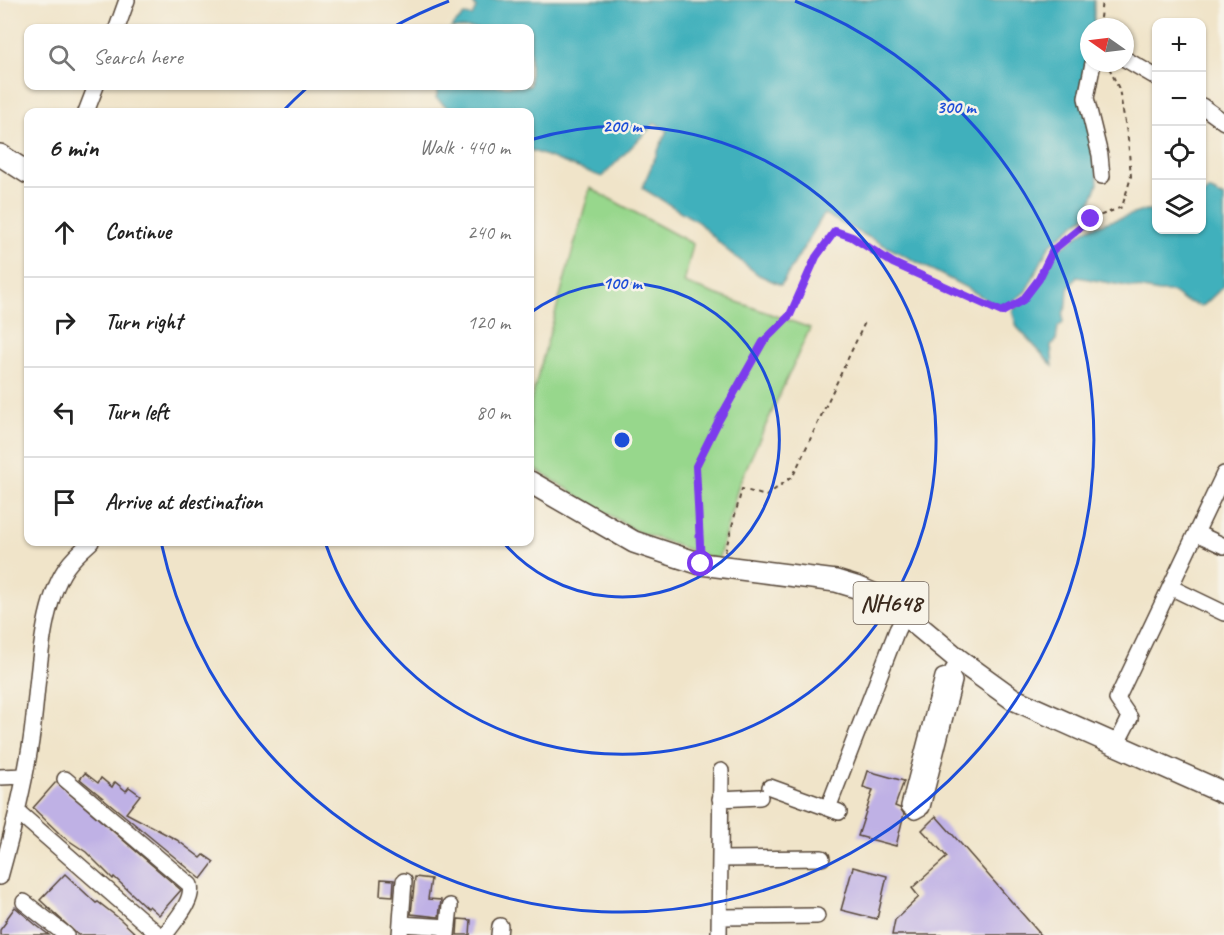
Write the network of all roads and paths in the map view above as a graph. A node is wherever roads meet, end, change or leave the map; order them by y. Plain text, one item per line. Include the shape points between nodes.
1 (128, 0) edge
2 (1102, 0) edge
3 (1100, 18) edge
4 (119, 24) edge
5 (1134, 64) edge
6 (1091, 72) edge
7 (1111, 72) edge
8 (1152, 75) edge
9 (94, 90) edge
10 (88, 108) edge
11 (1206, 109) edge
12 (1224, 122) edge
13 (0, 155) edge
14 (24, 170) edge
15 (1102, 176) dead end
16 (866, 320) dead end
17 (1224, 474) edge
18 (534, 484) edge
19 (1196, 533) junction
20 (87, 546) edge
21 (1224, 546) edge
22 (701, 564) junction
23 (724, 567) junction
24 (1170, 587) junction
25 (1224, 613) edge
26 (905, 615) junction
27 (955, 668) junction
28 (1116, 745) junction
29 (721, 771) dead end
30 (25, 776) junction
31 (0, 777) edge
32 (65, 779) dead end
33 (1224, 793) edge
34 (720, 799) junction
35 (18, 812) junction
36 (822, 858) dead end
37 (720, 859) junction
38 (0, 877) edge
39 (404, 881) dead end
40 (24, 902) dead end
41 (450, 906) dead end
42 (817, 916) dead end
43 (720, 917) junction
44 (400, 929) edge
45 (447, 931) edge
46 (66, 935) edge
47 (159, 935) edge
48 (165, 935) edge
49 (720, 935) edge

1 - 4 street
2 - 3 path
5 - 8 street
6 - 15 street via 1086,98 1101,155
7 - 22 path via 1119,89 1131,177 1122,207 1091,219 1053,250 1023,300 1002,312 893,263 835,231 816,257 790,315 763,342 696,466
9 - 10 street
11 - 12 street
13 - 14 highway
16 - 23 path via 793,476 766,496 742,489
17 - 19 street
18 - 22 highway, NH648 via 634,542
19 - 21 street
19 - 24 street
20 - 30 street via 66,568 52,600
22 - 23 highway, NH648
23 - 26 highway, NH648 via 836,581 887,600
24 - 25 street
24 - 28 street via 1117,699 1130,718
26 - 27 highway, NH648
26 - 34 street via 833,810 765,792
27 - 27 street via 922,807 915,811 909,806 943,678
27 - 28 highway, NH648
28 - 33 highway, NH648
29 - 34 street
30 - 31 street
30 - 35 street
32 - 48 street via 190,885 188,901
34 - 37 street
35 - 38 street
35 - 47 street
36 - 37 street
37 - 43 street
39 - 44 street
40 - 46 street
41 - 45 street
42 - 43 street
43 - 49 street
44 - 45 street

